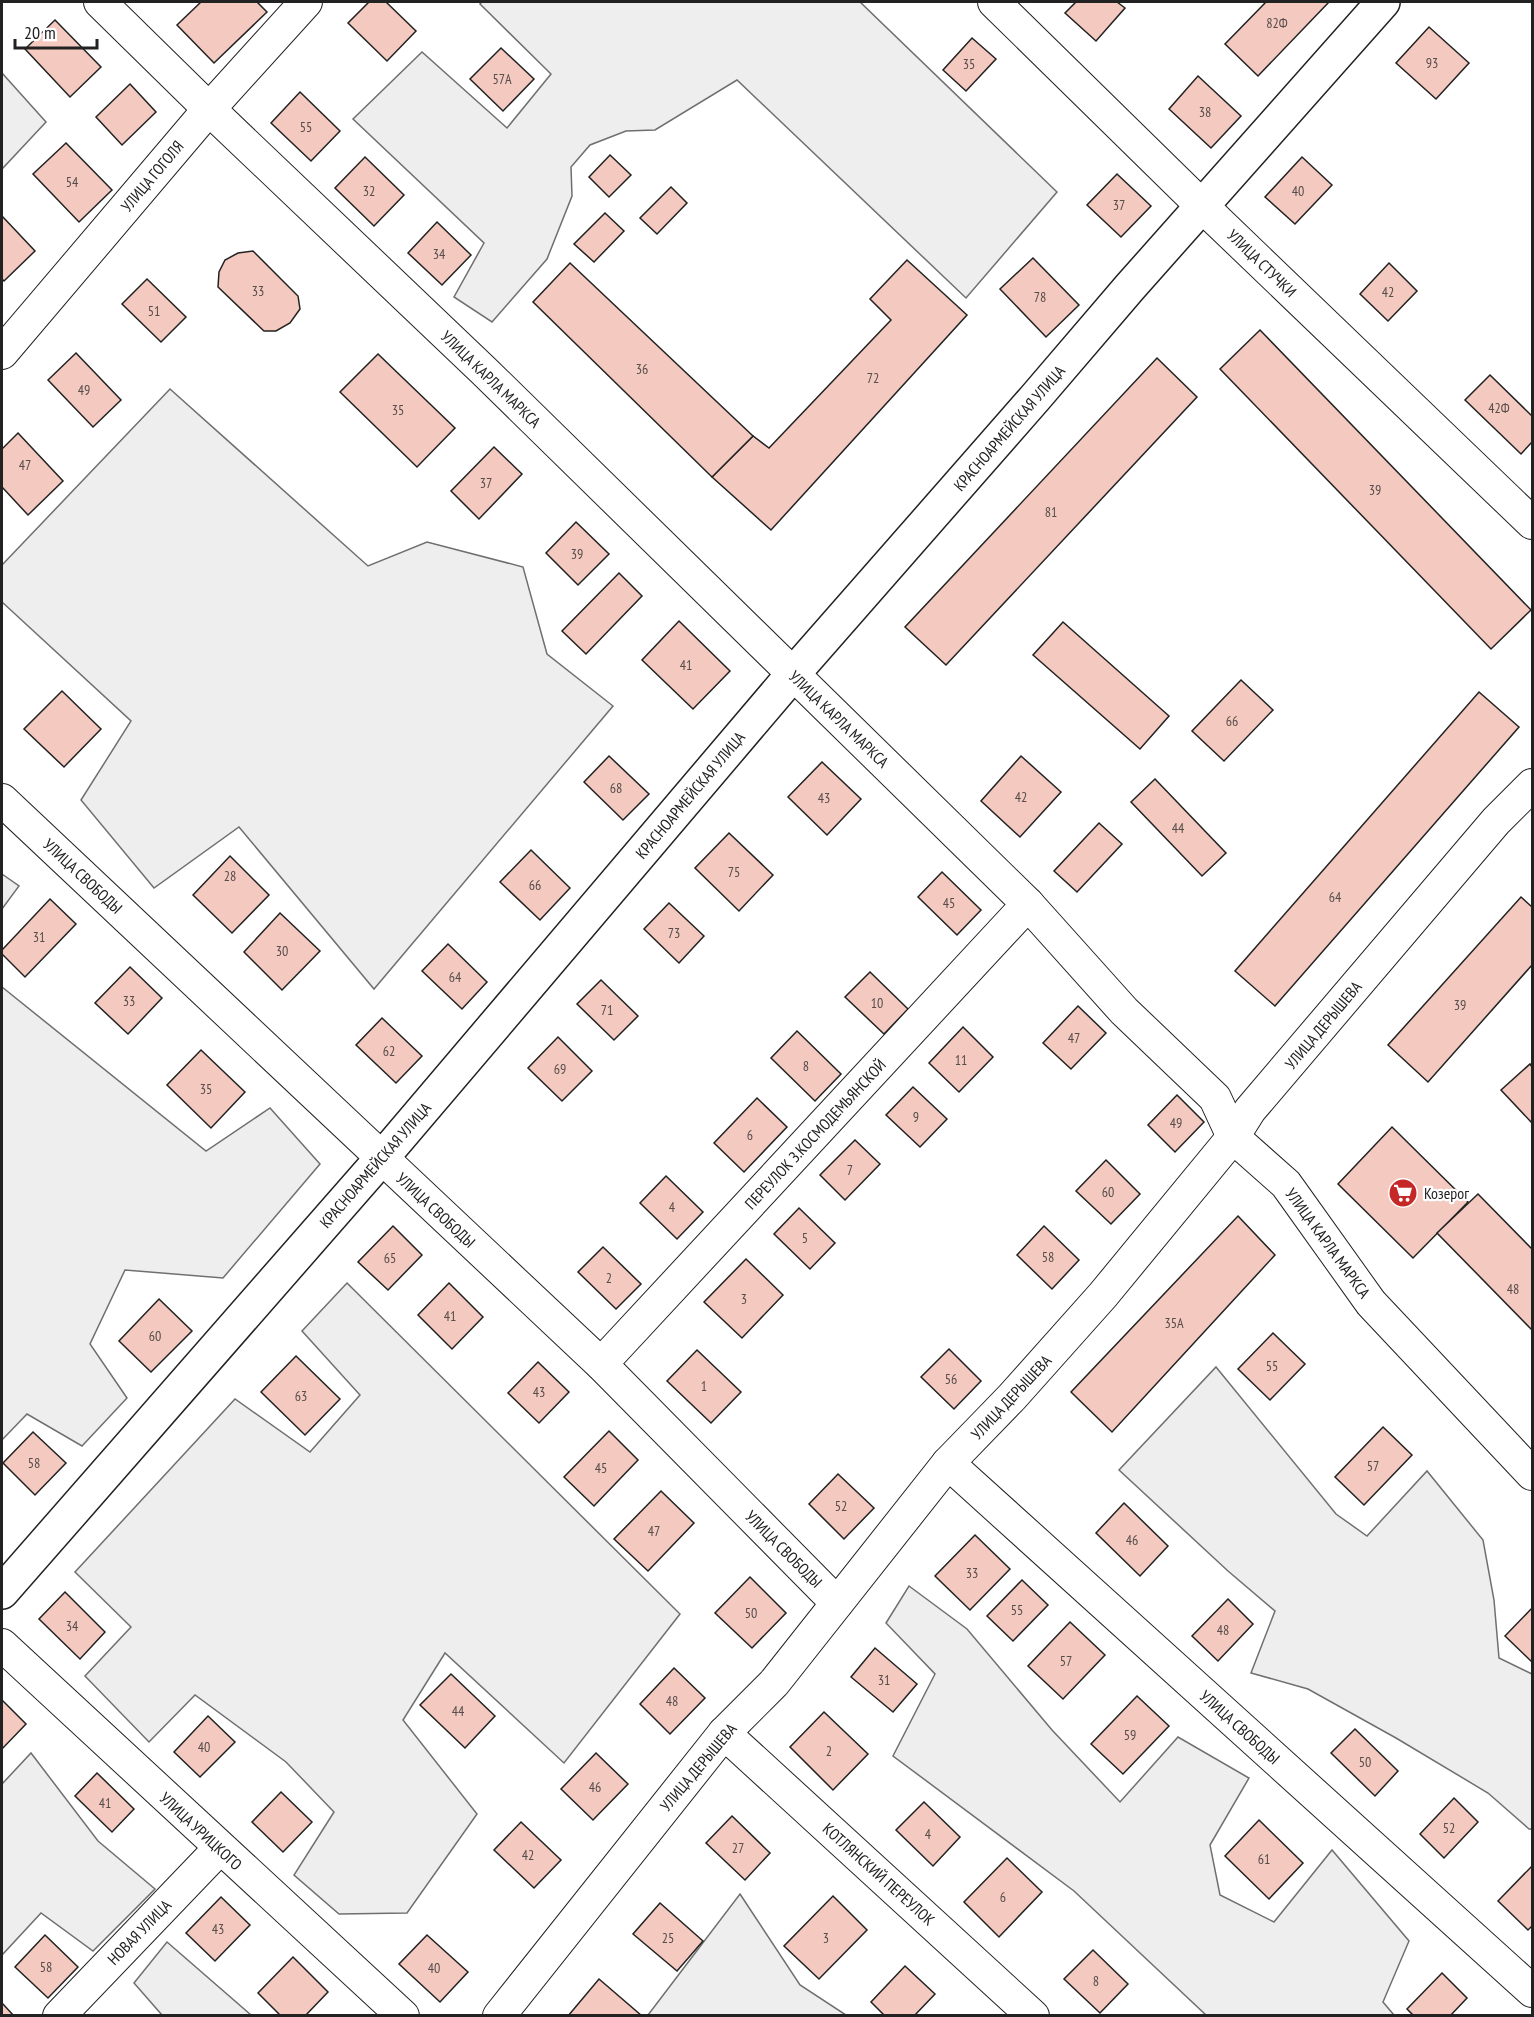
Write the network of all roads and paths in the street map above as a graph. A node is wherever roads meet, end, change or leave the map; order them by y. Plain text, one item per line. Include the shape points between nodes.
1 (100, 2) edge
2 (306, 2) edge
3 (994, 2) edge
4 (1383, 2) edge
5 (209, 109) junction
6 (1203, 207) junction
7 (2, 353) edge
8 (1533, 523) edge
9 (793, 674) junction
10 (1533, 785) edge
11 (2, 800) edge
12 (1028, 904) junction
13 (1233, 1137) junction
14 (381, 1159) junction
15 (602, 1365) junction
16 (948, 1463) junction
17 (1533, 1474) edge
18 (2, 1592) edge
19 (837, 1603) junction
20 (2, 1645) edge
21 (724, 1733) junction
22 (220, 1848) junction
23 (1533, 1991) edge
24 (59, 2016) edge
25 (403, 2016) edge
26 (499, 2016) edge
27 (1033, 2016) edge

1 - 5 street, УЛИЦА КАРЛА МАРКСА
2 - 5 street, УЛИЦА ГОГОЛЯ
3 - 6 street, УЛИЦА СТУЧКИ
4 - 6 main road, КРАСНОАРМЕЙСКАЯ УЛИЦА
5 - 7 street, УЛИЦА ГОГОЛЯ
5 - 9 street, УЛИЦА КАРЛА МАРКСА
6 - 8 street, УЛИЦА СТУЧКИ
6 - 9 main road, КРАСНОАРМЕЙСКАЯ УЛИЦА
9 - 12 street, УЛИЦА КАРЛА МАРКСА
9 - 14 main road, КРАСНОАРМЕЙСКАЯ УЛИЦА
10 - 13 street, УЛИЦА ДЕРЫШЕВА via 1496,821 1250,1110
11 - 14 street, УЛИЦА СВОБОДЫ
12 - 13 street, УЛИЦА КАРЛА МАРКСА via 1124,1011 1215,1098
12 - 15 street, ПЕРЕУЛОК З.КОСМОДЕМЬЯНСКОЙ
13 - 16 street, УЛИЦА ДЕРЫШЕВА via 1104,1295
13 - 17 street, УЛИЦА КАРЛА МАРКСА via 1286,1184 1371,1303
14 - 15 street, УЛИЦА СВОБОДЫ
14 - 18 main road, КРАСНОАРМЕЙСКАЯ УЛИЦА
15 - 19 street, УЛИЦА СВОБОДЫ
16 - 19 street, УЛИЦА ДЕРЫШЕВА
16 - 23 street, УЛИЦА СВОБОДЫ
19 - 21 street, УЛИЦА ДЕРЫШЕВА via 774,1683
20 - 22 street, УЛИЦА УРИЦКОГО
21 - 26 street, УЛИЦА ДЕРЫШЕВА
21 - 27 street, КОТЛЯНСКИЙ ПЕРЕУЛОК
22 - 24 street, НОВАЯ УЛИЦА
22 - 25 street, УЛИЦА УРИЦКОГО

